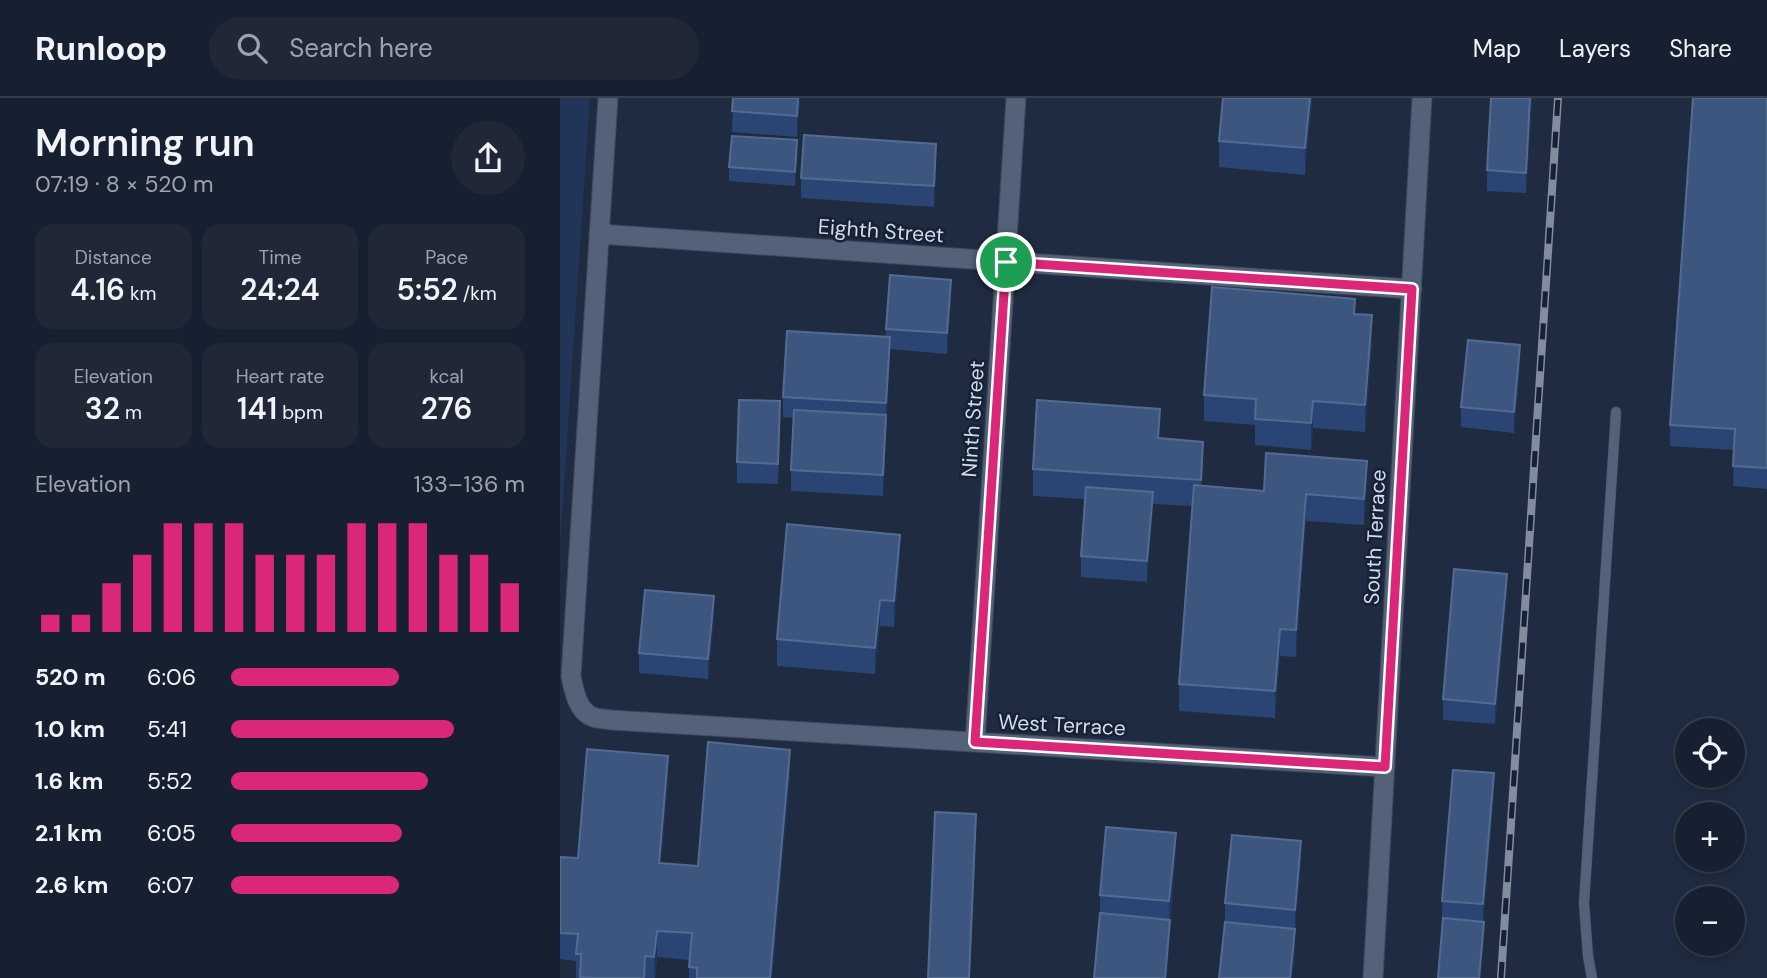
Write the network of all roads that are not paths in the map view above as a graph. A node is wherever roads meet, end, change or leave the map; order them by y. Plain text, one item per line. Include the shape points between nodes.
1 (608, 98) edge
2 (1016, 98) edge
3 (1422, 98) edge
4 (599, 234) junction
5 (1006, 262) junction
6 (1412, 289) junction
7 (1616, 412) dead end
8 (975, 742) junction
9 (1385, 767) junction
10 (1373, 978) edge
11 (1592, 978) edge

1 - 4 street
2 - 5 street, Ninth Street
3 - 6 street, South Terrace
4 - 5 street, Eighth Street
4 - 8 street, West Terrace via 570,676 581,707 591,716 611,720
5 - 6 street, Eighth Street
5 - 8 street, Ninth Street
6 - 9 street, South Terrace
7 - 11 lane via 1584,902
8 - 9 street, West Terrace
9 - 10 street, South Terrace

